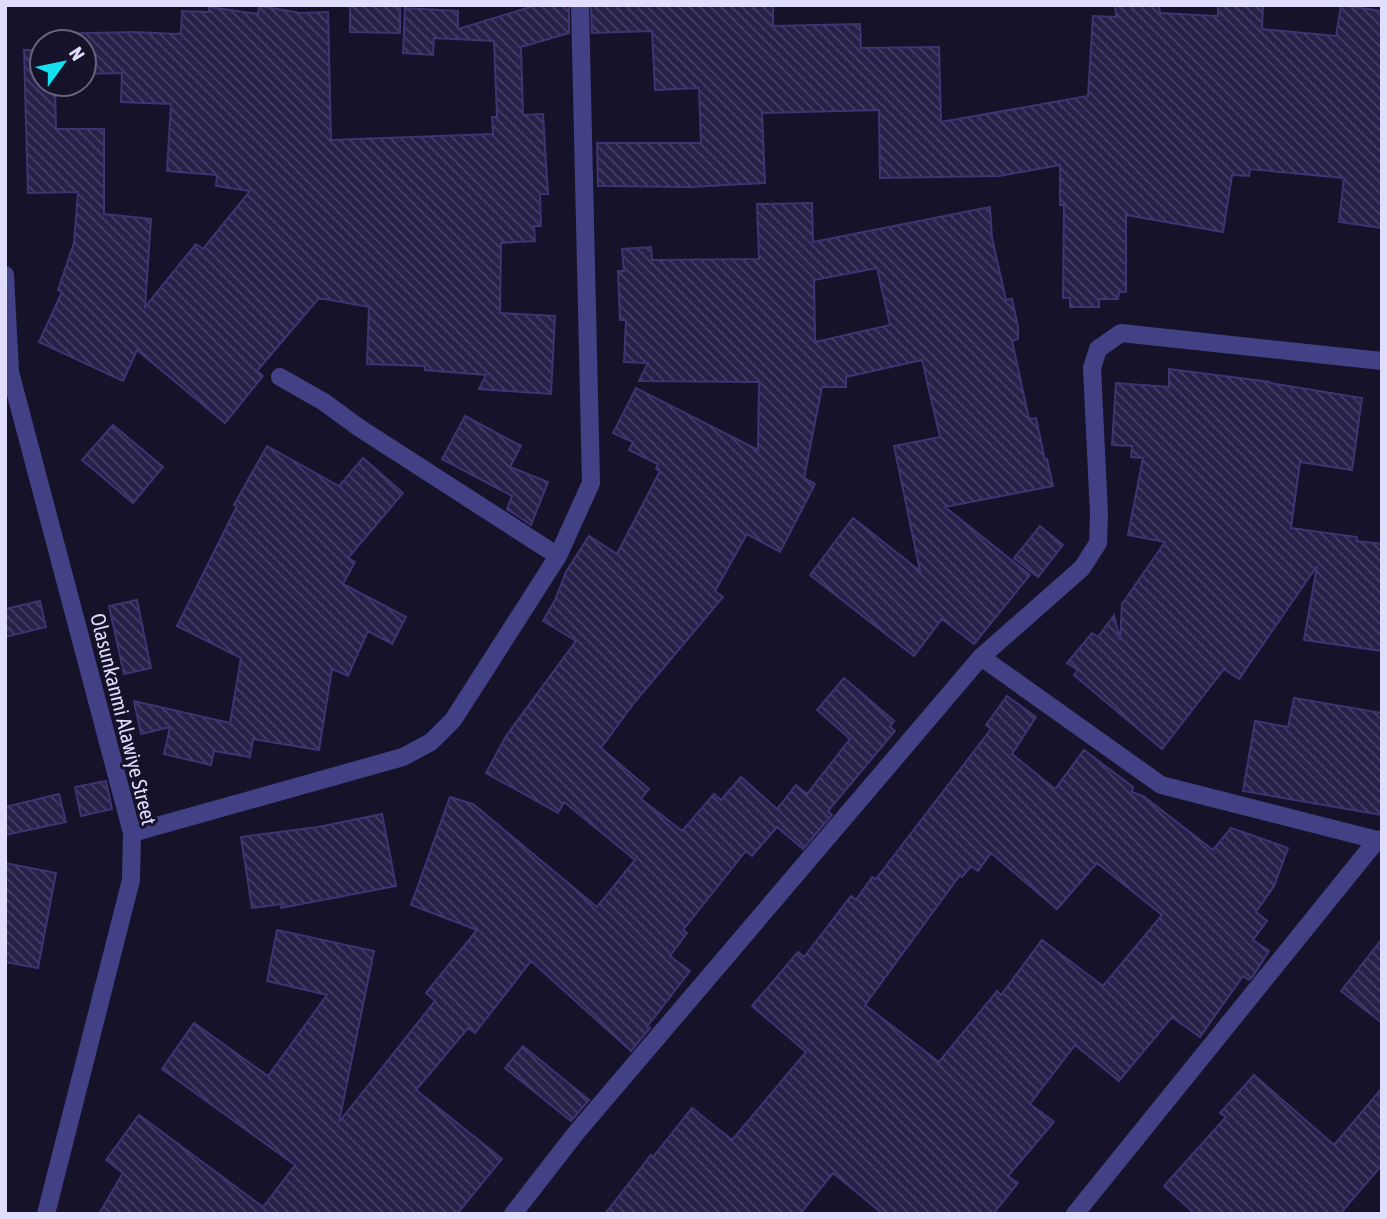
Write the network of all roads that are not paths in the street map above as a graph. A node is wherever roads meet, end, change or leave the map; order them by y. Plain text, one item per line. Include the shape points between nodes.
1 (580, 5) edge
2 (5, 275) edge
3 (1382, 360) edge
4 (8, 373) edge
5 (280, 377) dead end
6 (558, 556) junction
7 (981, 657) junction
8 (132, 833) junction
9 (1380, 839) edge
10 (46, 1214) edge
11 (513, 1214) edge
12 (1075, 1214) edge

1 - 6 street via 591,483
2 - 4 street, Olasunkanmi Alawiye Street
3 - 7 street via 1121,333 1098,349 1092,368 1098,543 1082,568
4 - 8 street, Olasunkanmi Alawiye Street
5 - 6 street
6 - 8 street via 453,720 431,742 403,757
7 - 9 street via 1161,785
7 - 11 street via 576,1133
8 - 10 street, Olasunkanmi Alawiye Street via 131,880
9 - 12 street

